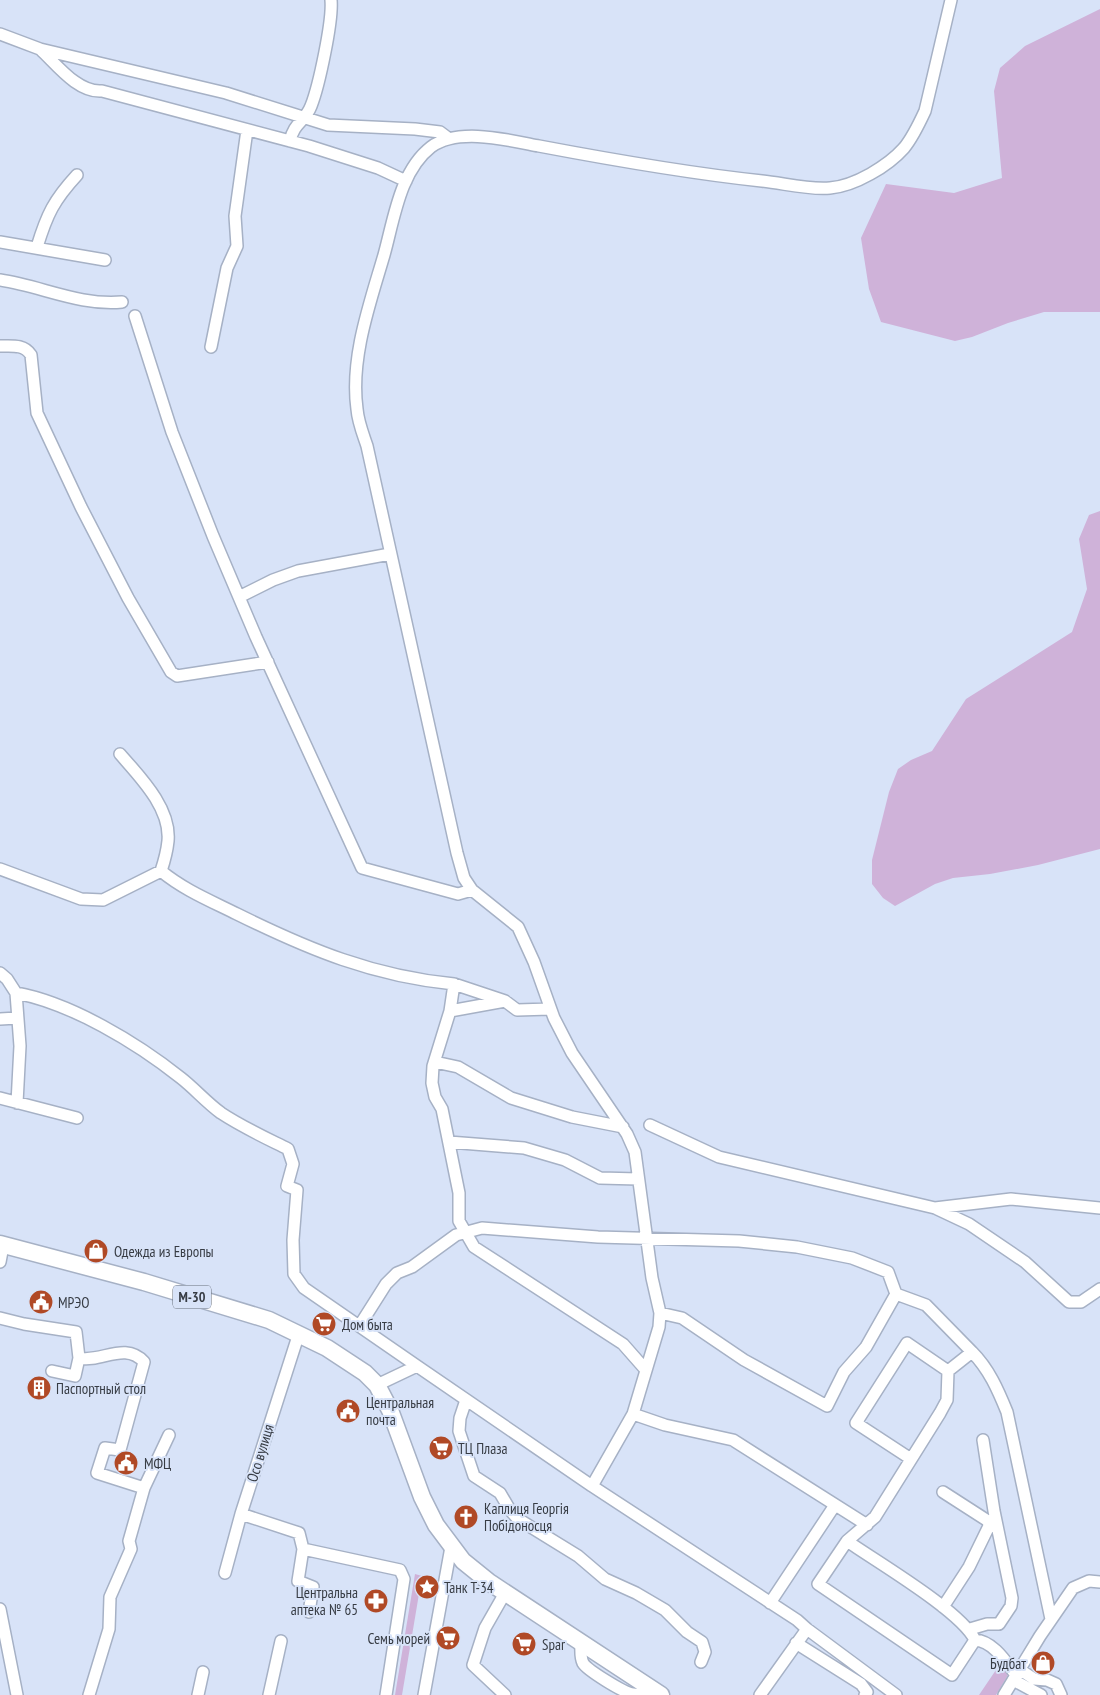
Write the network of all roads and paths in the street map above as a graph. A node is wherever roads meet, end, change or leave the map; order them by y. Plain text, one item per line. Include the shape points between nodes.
1 (331, 0) edge
2 (951, 0) edge
3 (0, 34) edge
4 (40, 49) junction
5 (305, 118) junction
6 (247, 130) junction
7 (448, 138) junction
8 (290, 141) junction
9 (77, 175) dead end
10 (406, 181) junction
11 (0, 242) edge
12 (37, 247) junction
13 (106, 260) dead end
14 (0, 280) edge
15 (122, 302) dead end
16 (135, 316) dead end
17 (0, 346) edge
18 (212, 347) dead end
19 (390, 554) junction
20 (239, 597) junction
21 (268, 662) junction
22 (120, 754) dead end
23 (0, 870) edge
24 (161, 872) junction
25 (472, 890) junction
26 (0, 973) edge
27 (454, 984) junction
28 (16, 994) junction
29 (505, 1001) junction
30 (550, 1009) junction
31 (450, 1011) junction
32 (17, 1018) junction
33 (0, 1019) edge
34 (435, 1062) junction
35 (0, 1098) edge
36 (17, 1103) junction
37 (77, 1118) dead end
38 (650, 1125) dead end
39 (623, 1127) junction
40 (449, 1142) junction
41 (638, 1179) junction
42 (935, 1208) junction
43 (1100, 1208) edge
44 (466, 1232) junction
45 (647, 1239) junction
46 (1, 1251) edge
47 (1100, 1290) edge
48 (896, 1294) junction
49 (660, 1313) junction
50 (0, 1318) edge
51 (360, 1325) junction
52 (299, 1333) junction
53 (972, 1352) junction
54 (79, 1358) junction
55 (417, 1366) junction
56 (645, 1369) junction
57 (52, 1371) dead end
58 (948, 1371) junction
59 (374, 1382) junction
60 (466, 1400) junction
61 (633, 1414) junction
62 (169, 1435) dead end
63 (983, 1440) dead end
64 (911, 1458) junction
65 (592, 1486) junction
66 (144, 1488) junction
67 (943, 1492) dead end
68 (835, 1505) junction
69 (241, 1514) junction
70 (867, 1525) junction
71 (847, 1541) junction
72 (452, 1547) junction
73 (303, 1549) junction
74 (225, 1574) dead end
75 (1100, 1582) edge
76 (505, 1593) junction
77 (770, 1603) junction
78 (943, 1608) junction
79 (0, 1609) edge
80 (309, 1612) dead end
81 (1051, 1619) junction
82 (807, 1628) junction
83 (970, 1629) junction
84 (281, 1640) dead end
85 (975, 1640) junction
86 (796, 1643) junction
87 (701, 1662) dead end
88 (203, 1672) dead end
89 (1016, 1674) junction
90 (656, 1692) edge
91 (891, 1694) edge
92 (17, 1695) edge
93 (89, 1695) edge
94 (198, 1695) edge
95 (269, 1695) edge
96 (386, 1695) edge
97 (424, 1695) edge
98 (505, 1695) edge
99 (760, 1695) edge
100 (865, 1695) edge
101 (1004, 1695) edge
102 (1041, 1695) edge
103 (1061, 1695) edge

1 - 5 street via 321,65
2 - 7 street via 925,111 918,127 903,148 880,167 850,183 830,188 746,179 636,164 489,137
3 - 4 street
4 - 5 street via 226,93
4 - 6 street via 71,78 94,91 102,90
5 - 7 street via 328,125 440,132
5 - 8 street via 293,128
6 - 8 street
6 - 18 street via 235,216 237,246 225,276
7 - 10 street via 432,146 417,160
8 - 10 street via 378,168
9 - 12 street via 56,198
10 - 19 street via 373,294 358,354 355,384 357,410
11 - 12 street
12 - 13 street via 50,252
14 - 15 street via 80,299
16 - 20 street via 172,432
17 - 21 street via 28,349 37,413 80,507 171,672 177,676
19 - 20 street via 298,571
19 - 25 street via 456,853 464,878
20 - 21 street
21 - 25 street via 362,868 458,894
22 - 24 street via 155,794 162,812 169,839
23 - 24 street via 81,899 103,900
24 - 27 street via 178,885 284,937 365,968
25 - 30 street via 518,927
26 - 28 street via 8,979
27 - 29 street
27 - 31 street
28 - 32 street
28 - 51 street via 49,1000 122,1038 181,1078 224,1114 288,1149 293,1164 287,1186 297,1190 294,1274 304,1288
29 - 30 street via 517,1010
29 - 31 street
30 - 39 street via 572,1053
31 - 34 street
32 - 33 street
32 - 36 street via 20,1046
34 - 39 street via 458,1067 511,1098 572,1117
34 - 40 street via 432,1083
35 - 36 street
36 - 37 street
38 - 42 street via 719,1157
39 - 41 street via 635,1152
40 - 41 street via 524,1148 565,1160 600,1178
40 - 44 street via 459,1193 459,1222
41 - 45 street
42 - 43 street via 1011,1199
42 - 47 street via 969,1224 1025,1262 1069,1302 1081,1302
44 - 45 street via 482,1228
44 - 51 street via 456,1235 397,1274 386,1284
44 - 56 street via 474,1247 623,1344
45 - 48 street via 739,1241 797,1247 852,1258 888,1272
45 - 49 street
46 - 52 highway, М-30 via 162,1288 269,1320
48 - 49 street via 866,1347 844,1372 827,1406 744,1360 682,1318
48 - 53 street via 926,1306
49 - 56 street via 659,1327
50 - 54 street via 76,1332
51 - 55 street
52 - 59 highway, М-30 via 346,1360
52 - 69 street, Осо вулиця
53 - 58 street
53 - 81 street via 995,1384 1008,1412
54 - 57 street via 75,1376
54 - 66 street via 95,1359 122,1352 133,1353 144,1362 120,1450 105,1448 97,1473
55 - 59 street
55 - 60 street
56 - 61 street
58 - 64 street via 947,1400
58 - 64 street via 907,1343 856,1423
59 - 72 highway, М-30 via 390,1410 422,1497
60 - 65 street
60 - 87 street via 459,1431 474,1476 500,1493 510,1510 530,1527 590,1564 605,1579 665,1610 702,1642 705,1652
61 - 65 street
61 - 68 street via 665,1425 733,1440
62 - 66 street
63 - 83 street via 1012,1598 1011,1606 999,1624
64 - 70 street via 876,1517
65 - 77 street
66 - 93 street via 129,1541 131,1549 110,1597 109,1629
67 - 78 street via 988,1521 989,1526 969,1567
68 - 70 street
68 - 77 street
69 - 73 street via 298,1533
69 - 74 street, Осо вулиця
70 - 71 street
71 - 78 street
71 - 85 street via 818,1584 952,1675
72 - 76 highway, М-30 via 481,1576
72 - 97 street
73 - 80 street via 298,1581 313,1587
73 - 96 street via 400,1570 404,1579
75 - 81 street via 1089,1581 1073,1588
76 - 90 highway, М-30
76 - 98 street via 485,1628 473,1665
77 - 82 street
78 - 83 street
79 - 92 street
81 - 89 street
82 - 86 street
82 - 91 street
83 - 85 street
84 - 95 street
85 - 89 street via 985,1642
86 - 99 street
86 - 100 street via 861,1684 867,1692
88 - 94 street
89 - 101 street
89 - 102 street
89 - 103 street via 1056,1684

